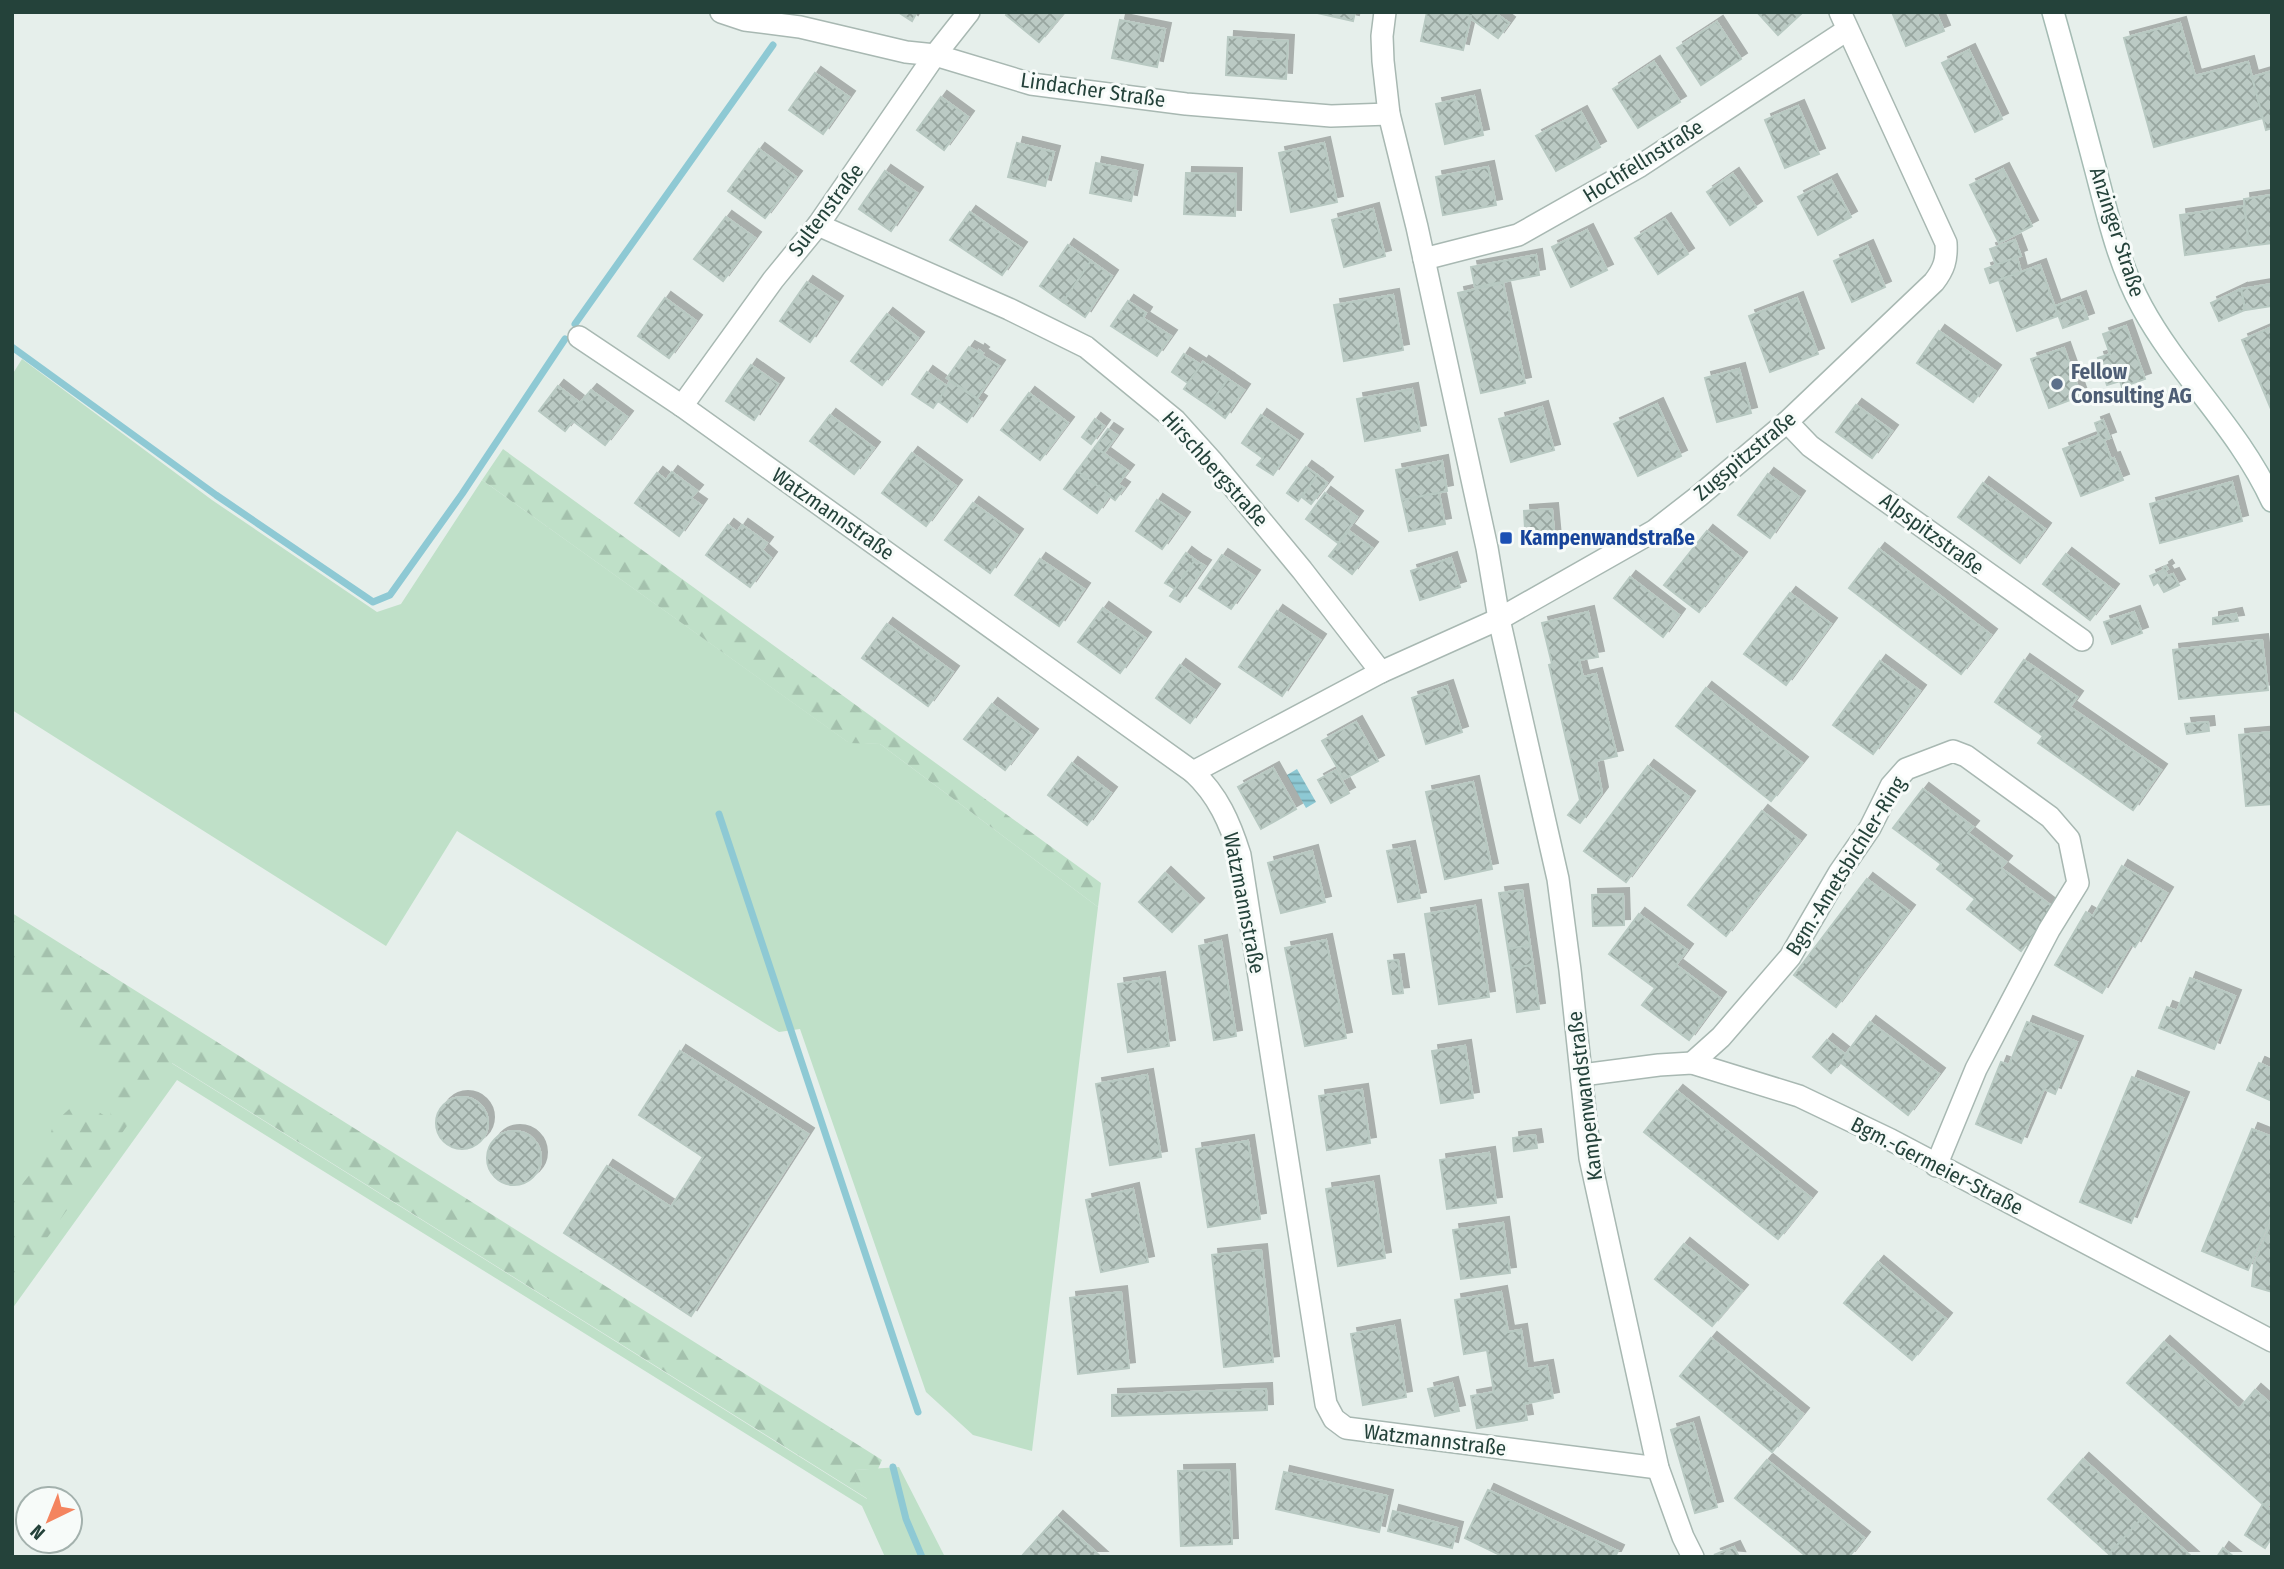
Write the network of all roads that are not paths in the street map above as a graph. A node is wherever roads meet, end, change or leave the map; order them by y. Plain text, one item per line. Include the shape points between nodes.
1 (721, 12) edge
2 (969, 12) edge
3 (1385, 12) edge
4 (2053, 12) edge
5 (1843, 21) edge
6 (936, 55) junction
7 (1389, 114) junction
8 (818, 225) junction
9 (1424, 259) junction
10 (579, 337) dead end
11 (682, 406) junction
12 (1787, 422) junction
13 (2272, 501) edge
14 (1499, 619) junction
15 (2082, 640) dead end
16 (1381, 672) junction
17 (1192, 772) junction
18 (1692, 1063) junction
19 (1582, 1075) junction
20 (1936, 1166) junction
21 (2272, 1341) edge
22 (1658, 1468) junction
23 (1693, 1557) edge

1 - 6 street, Lindacher Straße
2 - 6 street, Sultenstraße
3 - 7 street, Kampenwandstraße via 1382,49
4 - 13 street, Anzinger Straße via 2130,282 2156,331 2225,424
5 - 9 street, Hochfellnstraße via 1640,166 1518,235
5 - 12 street, Zugspitzstraße via 1946,243 1947,259 1934,282
6 - 7 street, Lindacher Straße via 1031,83 1199,105 1331,116
6 - 8 street, Sultenstraße
7 - 9 street, Kampenwandstraße
8 - 11 street, Sultenstraße
8 - 16 street, Hirschbergstraße via 1086,346 1175,420
9 - 14 street, Kampenwandstraße
10 - 11 street, Watzmannstraße
11 - 17 street, Watzmannstraße
12 - 14 street, Zugspitzstraße via 1654,531
12 - 15 street, Alpspitzstraße via 1810,446
14 - 16 street, Zugspitzstraße
14 - 19 street, Kampenwandstraße via 1558,879
16 - 17 street, Zugspitzstraße
17 - 22 street, Watzmannstraße via 1219,802 1240,855 1326,1404 1334,1419 1346,1429
18 - 19 street, Bgm.-Germeier-Straße
18 - 20 street, Bgm.-Germeier-Straße via 1799,1096
18 - 20 street, Bgm.-Ametsbichler-Ring via 1721,1037 1790,957 1891,786 1906,769 1953,751 1966,756 2050,817 2069,839 2078,883 1976,1069
19 - 22 street, Kampenwandstraße via 1590,1158
20 - 21 street, Bgm.-Germeier-Straße
22 - 23 street, Kampenwandstraße

